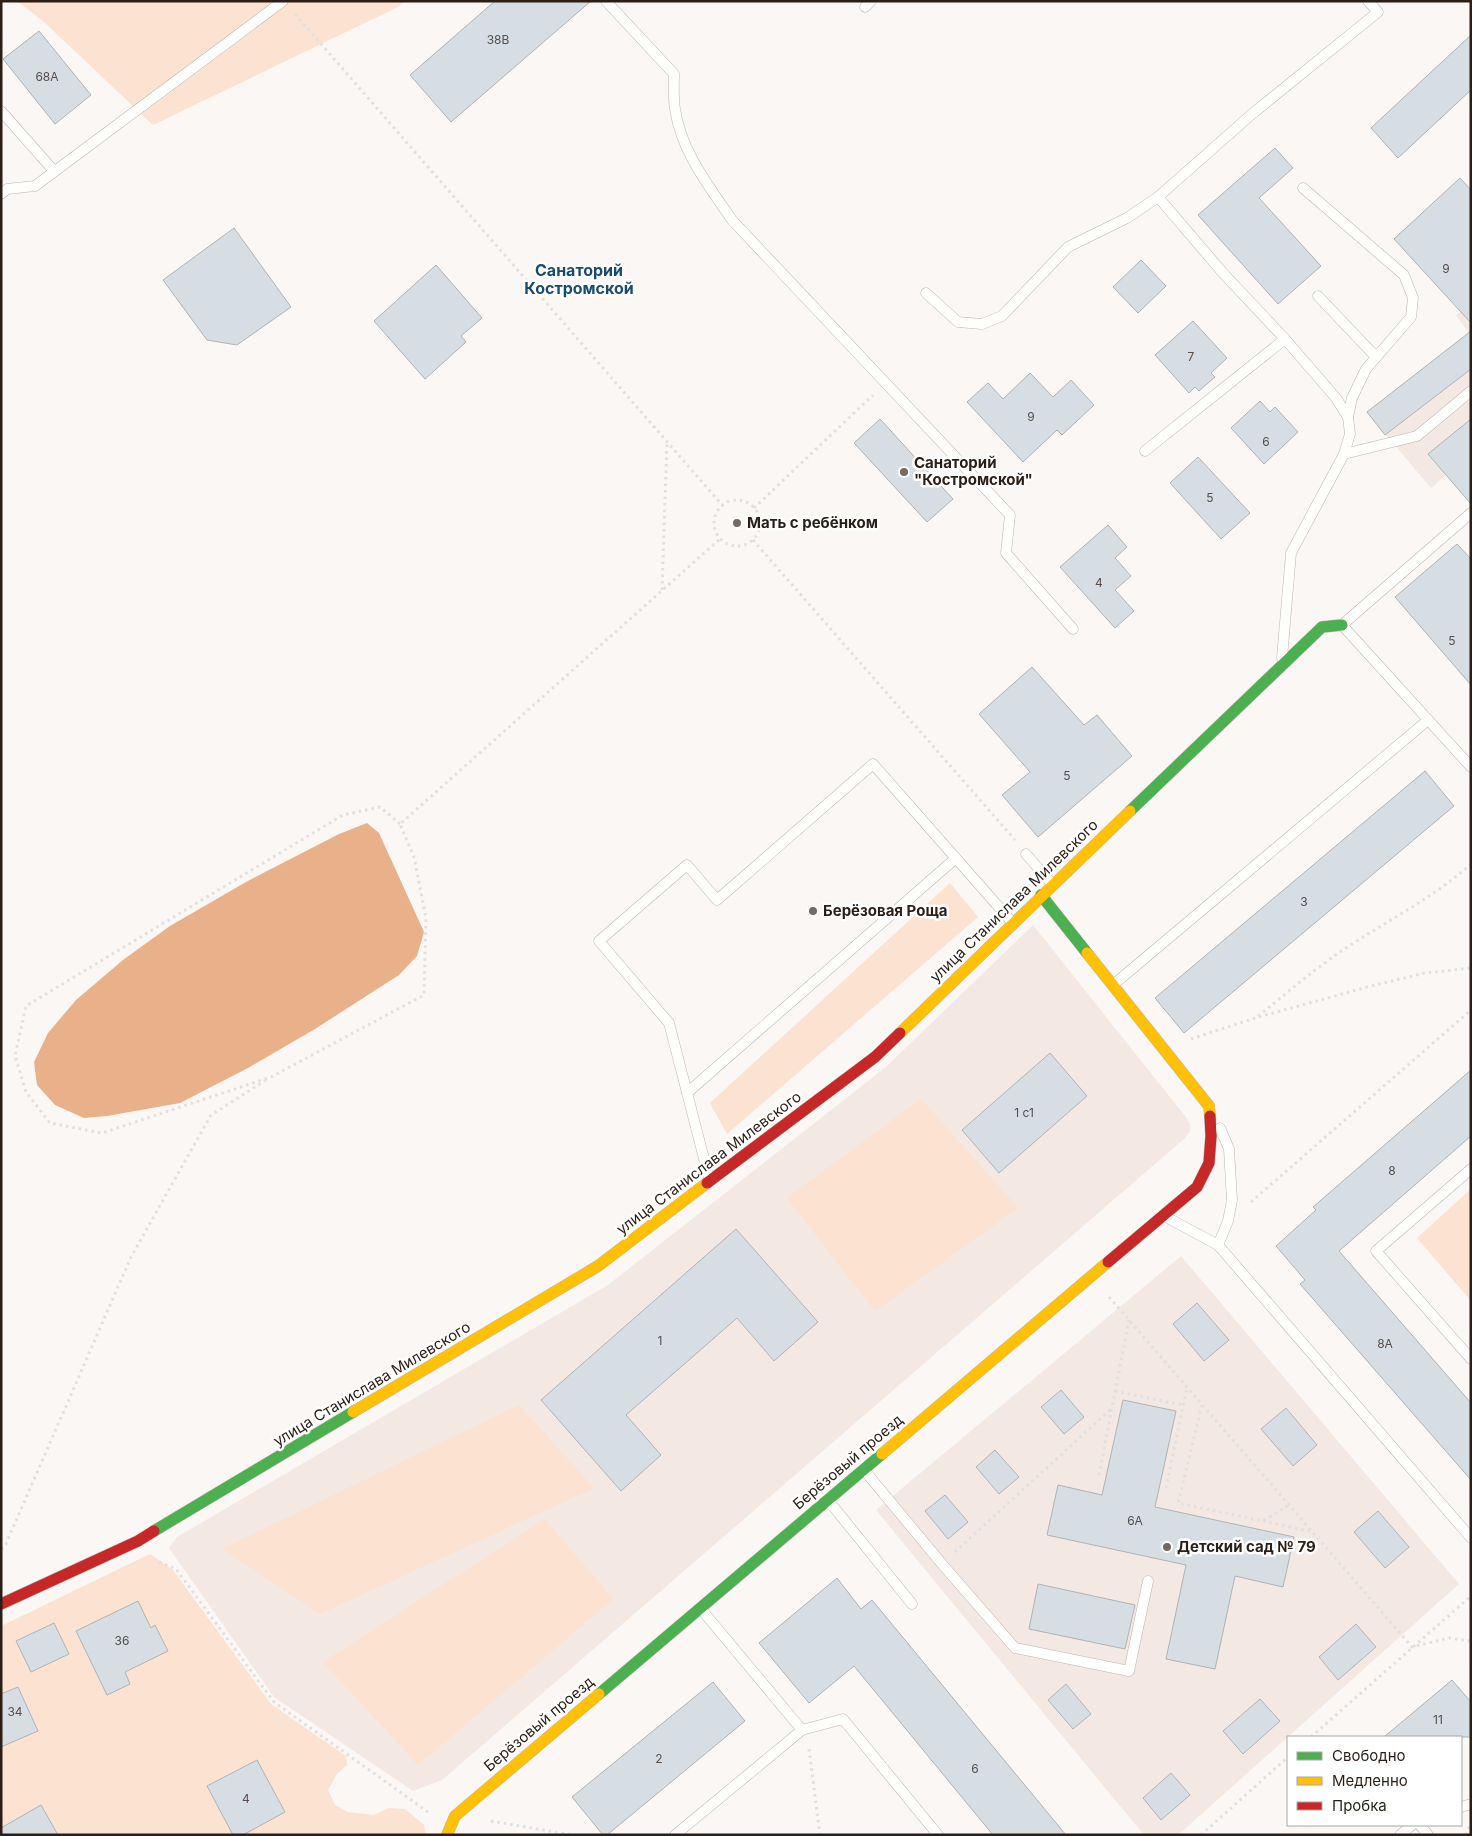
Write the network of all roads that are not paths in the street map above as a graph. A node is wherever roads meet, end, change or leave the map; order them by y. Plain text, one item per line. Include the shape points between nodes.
1 (606, 1) edge
2 (1368, 1) edge
3 (286, 5) edge
4 (1, 111) edge
5 (54, 171) junction
6 (1303, 188) dead end
7 (1, 194) edge
8 (1158, 197) junction
9 (926, 293) dead end
10 (1318, 296) dead end
11 (1285, 339) junction
12 (1376, 357) junction
13 (1471, 391) edge
14 (1348, 417) junction
15 (1144, 451) dead end
16 (1344, 454) junction
17 (1470, 516) edge
18 (1342, 625) junction
19 (1073, 629) dead end
20 (1282, 666) junction
21 (1428, 720) junction
22 (1471, 767) edge
23 (1026, 854) road end
24 (956, 858) junction
25 (1053, 884) junction
26 (1041, 895) junction
27 (1013, 922) junction
28 (1113, 985) junction
29 (687, 1094) junction
30 (1209, 1106) junction
31 (1471, 1169) edge
32 (710, 1182) junction
33 (1162, 1215) junction
34 (1218, 1245) junction
35 (1471, 1359) edge
36 (864, 1469) junction
37 (828, 1499) junction
38 (1471, 1538) edge
39 (1148, 1581) dead end
40 (1, 1604) edge
41 (912, 1604) dead end
42 (700, 1607) junction
43 (802, 1730) junction
44 (1411, 1826) edge
45 (447, 1835) edge
46 (675, 1835) edge
47 (938, 1835) edge
48 (1400, 1835) edge

1 - 19 lane via 674,74 675,108 683,142 732,220 1010,515 1006,553
2 - 8 lane via 1378,12 1252,114
3 - 5 lane
4 - 5 lane
5 - 7 lane via 35,186 7,188
6 - 12 lane via 1404,275 1413,298 1411,317
8 - 9 lane via 1128,218 1068,247 1002,316 982,324 958,322
8 - 11 lane
10 - 12 lane
11 - 14 lane via 1336,398
11 - 15 lane
12 - 14 lane via 1356,390
13 - 16 lane via 1417,436
14 - 16 lane via 1350,434
16 - 20 lane via 1291,553
17 - 18 lane
18 - 20 street, улица Станислава Милевского via 1322,627
18 - 21 lane
20 - 25 street, улица Станислава Милевского
21 - 22 lane
21 - 28 lane
23 - 25 lane
24 - 27 lane
24 - 29 lane
24 - 29 lane via 873,764 718,900 686,864 599,941 668,1023
25 - 26 street, улица Станислава Милевского
26 - 27 street, улица Станислава Милевского
26 - 28 street
27 - 32 street, улица Станислава Милевского via 875,1057
28 - 30 street
29 - 32 lane
30 - 33 street, Берёзовый проезд via 1209,1163 1197,1187
30 - 34 lane via 1229,1148 1232,1200
31 - 35 lane via 1376,1252
32 - 40 street, улица Станислава Милевского via 598,1266 138,1541
33 - 34 lane
33 - 36 street, Берёзовый проезд
34 - 38 lane
36 - 37 street, Берёзовый проезд
36 - 39 lane via 1015,1648 1129,1671
37 - 41 lane
37 - 42 street, Берёзовый проезд
42 - 43 lane
42 - 45 street, Берёзовый проезд via 455,1816
43 - 46 lane
43 - 47 lane via 843,1720
44 - 48 lane

